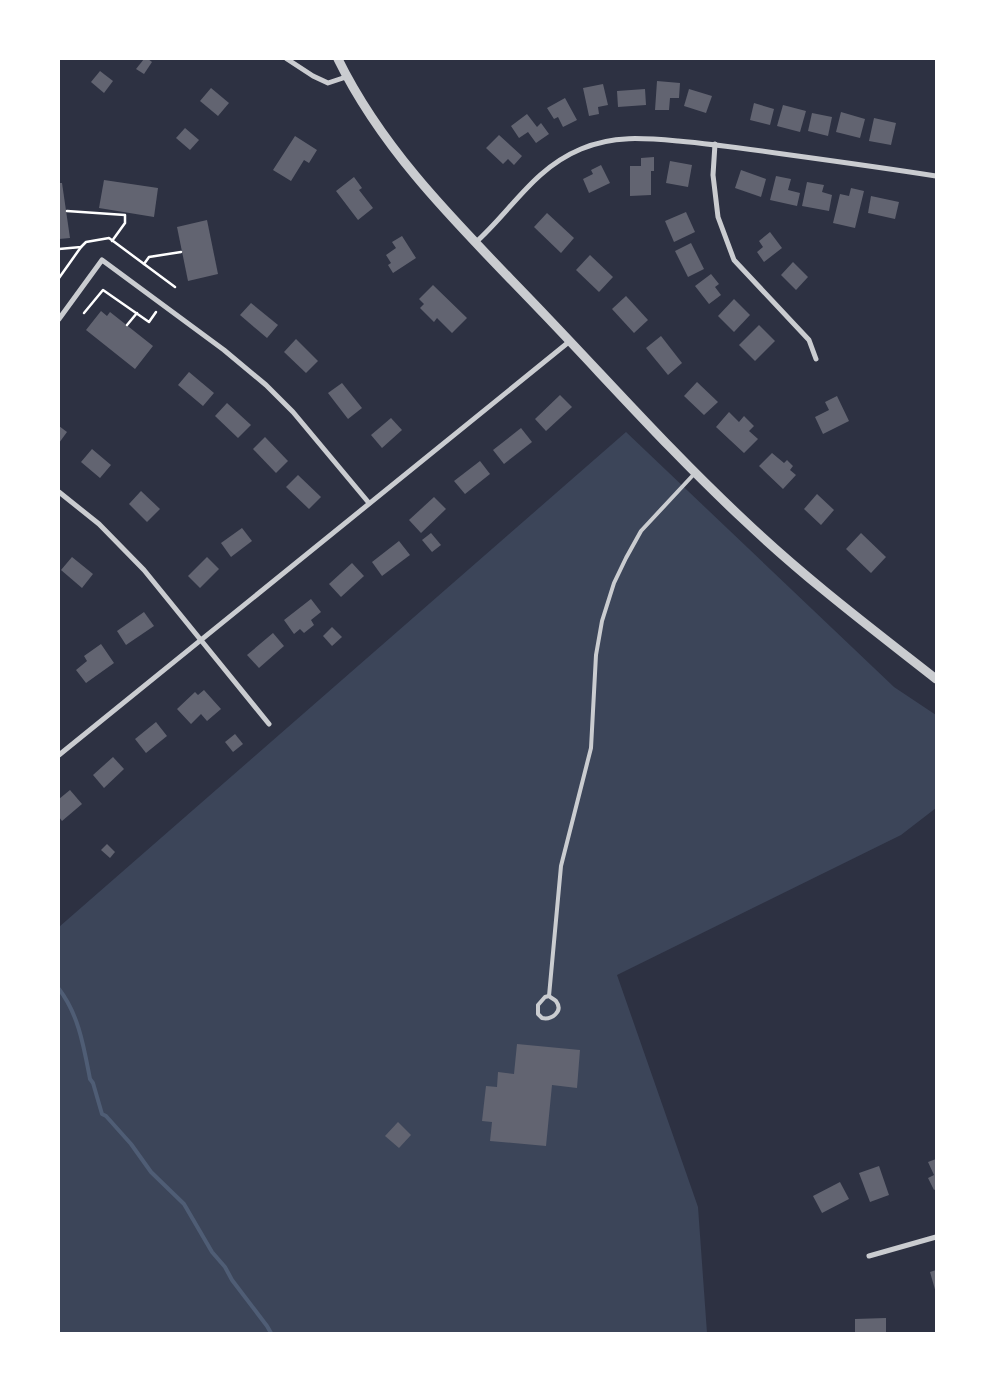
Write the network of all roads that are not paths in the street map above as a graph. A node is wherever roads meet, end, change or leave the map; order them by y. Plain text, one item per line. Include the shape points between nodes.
1 (287, 59) edge
2 (338, 59) edge
3 (346, 76) junction
4 (715, 144) junction
5 (936, 176) edge
6 (475, 243) junction
7 (59, 319) edge
8 (570, 341) junction
9 (816, 359) dead end
10 (696, 473) junction
11 (59, 492) edge
12 (370, 502) junction
13 (200, 639) junction
14 (936, 679) edge
15 (269, 724) dead end
16 (59, 755) edge
17 (549, 996) junction
18 (936, 1236) edge
19 (869, 1256) dead end

1 - 3 street via 328,83
2 - 3 street
3 - 6 street via 388,142
4 - 5 street
4 - 6 street via 635,138 611,140 581,149 547,168
4 - 9 street via 713,175 718,217 734,260 809,340
6 - 8 street
7 - 12 street via 102,260 266,385
8 - 10 street
8 - 12 street
10 - 14 street via 815,584
10 - 17 lane via 641,531 614,583 602,621 596,655 591,748 561,866
11 - 13 street via 106,530 144,570
12 - 13 street
13 - 15 street
13 - 16 street
17 - 17 lane via 538,1005 538,1014 542,1018 552,1018 558,1009 556,1001
18 - 19 street

